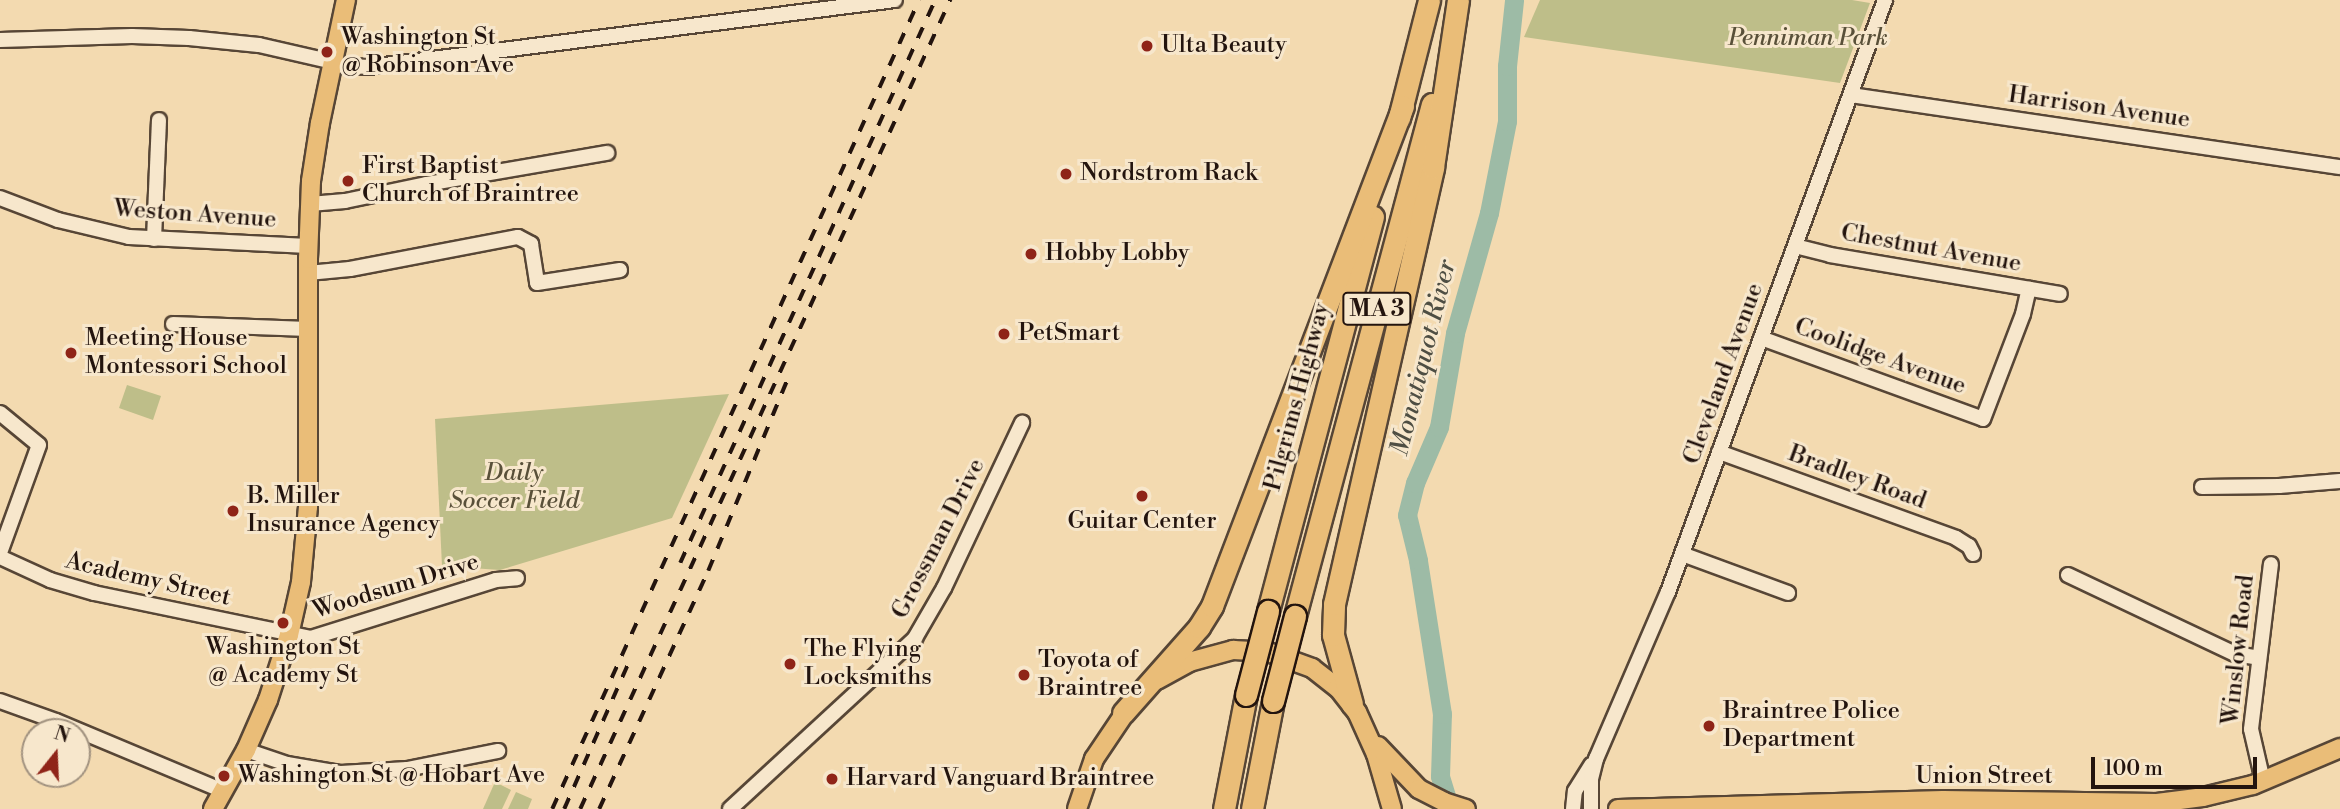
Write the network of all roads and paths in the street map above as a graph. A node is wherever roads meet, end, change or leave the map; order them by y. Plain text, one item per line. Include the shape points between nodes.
1 (346, 0) edge
2 (895, 0) edge
3 (1429, 0) edge
4 (1457, 0) edge
5 (1885, 0) edge
6 (0, 40) edge
7 (333, 64) junction
8 (1851, 95) junction
9 (1403, 106) junction
10 (159, 121) dead end
11 (607, 153) dead end
12 (2340, 167) edge
13 (0, 198) edge
14 (310, 204) junction
15 (154, 239) junction
16 (308, 246) junction
17 (1795, 246) junction
18 (620, 270) dead end
19 (308, 273) junction
20 (2029, 289) junction
21 (2060, 294) dead end
22 (173, 324) dead end
23 (308, 329) junction
24 (1761, 338) junction
25 (0, 413) edge
26 (1022, 424) dead end
27 (1719, 453) junction
28 (2340, 481) edge
29 (2202, 486) dead end
30 (1682, 554) junction
31 (1973, 554) dead end
32 (0, 555) edge
33 (2271, 564) dead end
34 (2068, 575) dead end
35 (517, 578) dead end
36 (1788, 593) dead end
37 (289, 635) junction
38 (2259, 658) junction
39 (0, 701) edge
40 (1123, 713) junction
41 (1357, 713) junction
42 (2340, 748) edge
43 (246, 750) junction
44 (498, 751) dead end
45 (1596, 759) junction
46 (2263, 781) junction
47 (223, 791) junction
48 (1963, 804) edge
49 (1848, 806) edge
50 (213, 809) edge
51 (730, 809) edge
52 (1074, 809) edge
53 (1224, 809) edge
54 (1252, 809) edge
55 (1392, 809) edge
56 (1466, 809) edge
57 (1573, 809) edge
58 (1591, 809) edge
59 (1618, 809) edge

1 - 7 main road
2 - 7 street via 369,67
3 - 9 highway, Pilgrims Highway / MA 3
4 - 41 highway via 1433,167 1334,604 1337,653
4 - 54 highway, MA 3, bridge via 1273,701
5 - 8 street, Cleveland Avenue
6 - 7 street via 181,37 259,45
7 - 14 main road
8 - 12 street, Harrison Avenue
8 - 17 street, Cleveland Avenue
9 - 40 highway via 1212,606 1199,628
9 - 53 highway, Pilgrims Highway / MA 3, bridge via 1246,695
10 - 15 street
11 - 14 street
13 - 15 street, Weston Avenue via 67,222
14 - 16 main road
15 - 16 street, Weston Avenue
16 - 19 main road
17 - 20 street, Chestnut Avenue
17 - 24 street, Cleveland Avenue
18 - 19 street via 537,283 532,248 525,238 517,237
19 - 23 main road
20 - 21 street, Chestnut Avenue
20 - 24 street, Coolidge Avenue via 1983,419
22 - 23 street
23 - 37 main road via 307,522 301,582
24 - 27 street, Cleveland Avenue
25 - 32 street via 39,444
26 - 51 street, Grossman Drive via 944,588 915,638
27 - 30 street, Cleveland Avenue
27 - 31 street, Bradley Road via 1956,538
28 - 29 street
30 - 36 street
30 - 45 street, Cleveland Avenue
32 - 37 street, Academy Street via 84,591
33 - 38 street, Winslow Road
34 - 38 street via 2235,654
35 - 37 street, Woodsum Drive via 496,580 318,638
37 - 43 main road
38 - 46 street, Winslow Road via 2251,729
39 - 47 street
40 - 41 main road via 1151,685 1179,667 1209,655 1244,649 1303,663 1329,679
40 - 52 main road via 1100,748
41 - 55 main road via 1380,765
41 - 56 main road via 1392,763 1427,794
42 - 46 main road, Union Street
43 - 44 street via 287,764 341,773 407,769
43 - 47 main road
45 - 57 street, Cleveland Avenue via 1575,791
45 - 58 street, Cleveland Avenue
46 - 48 main road, Union Street via 2211,795 2146,804
47 - 50 main road
48 - 49 main road, Union Street
49 - 59 main road, Union Street

